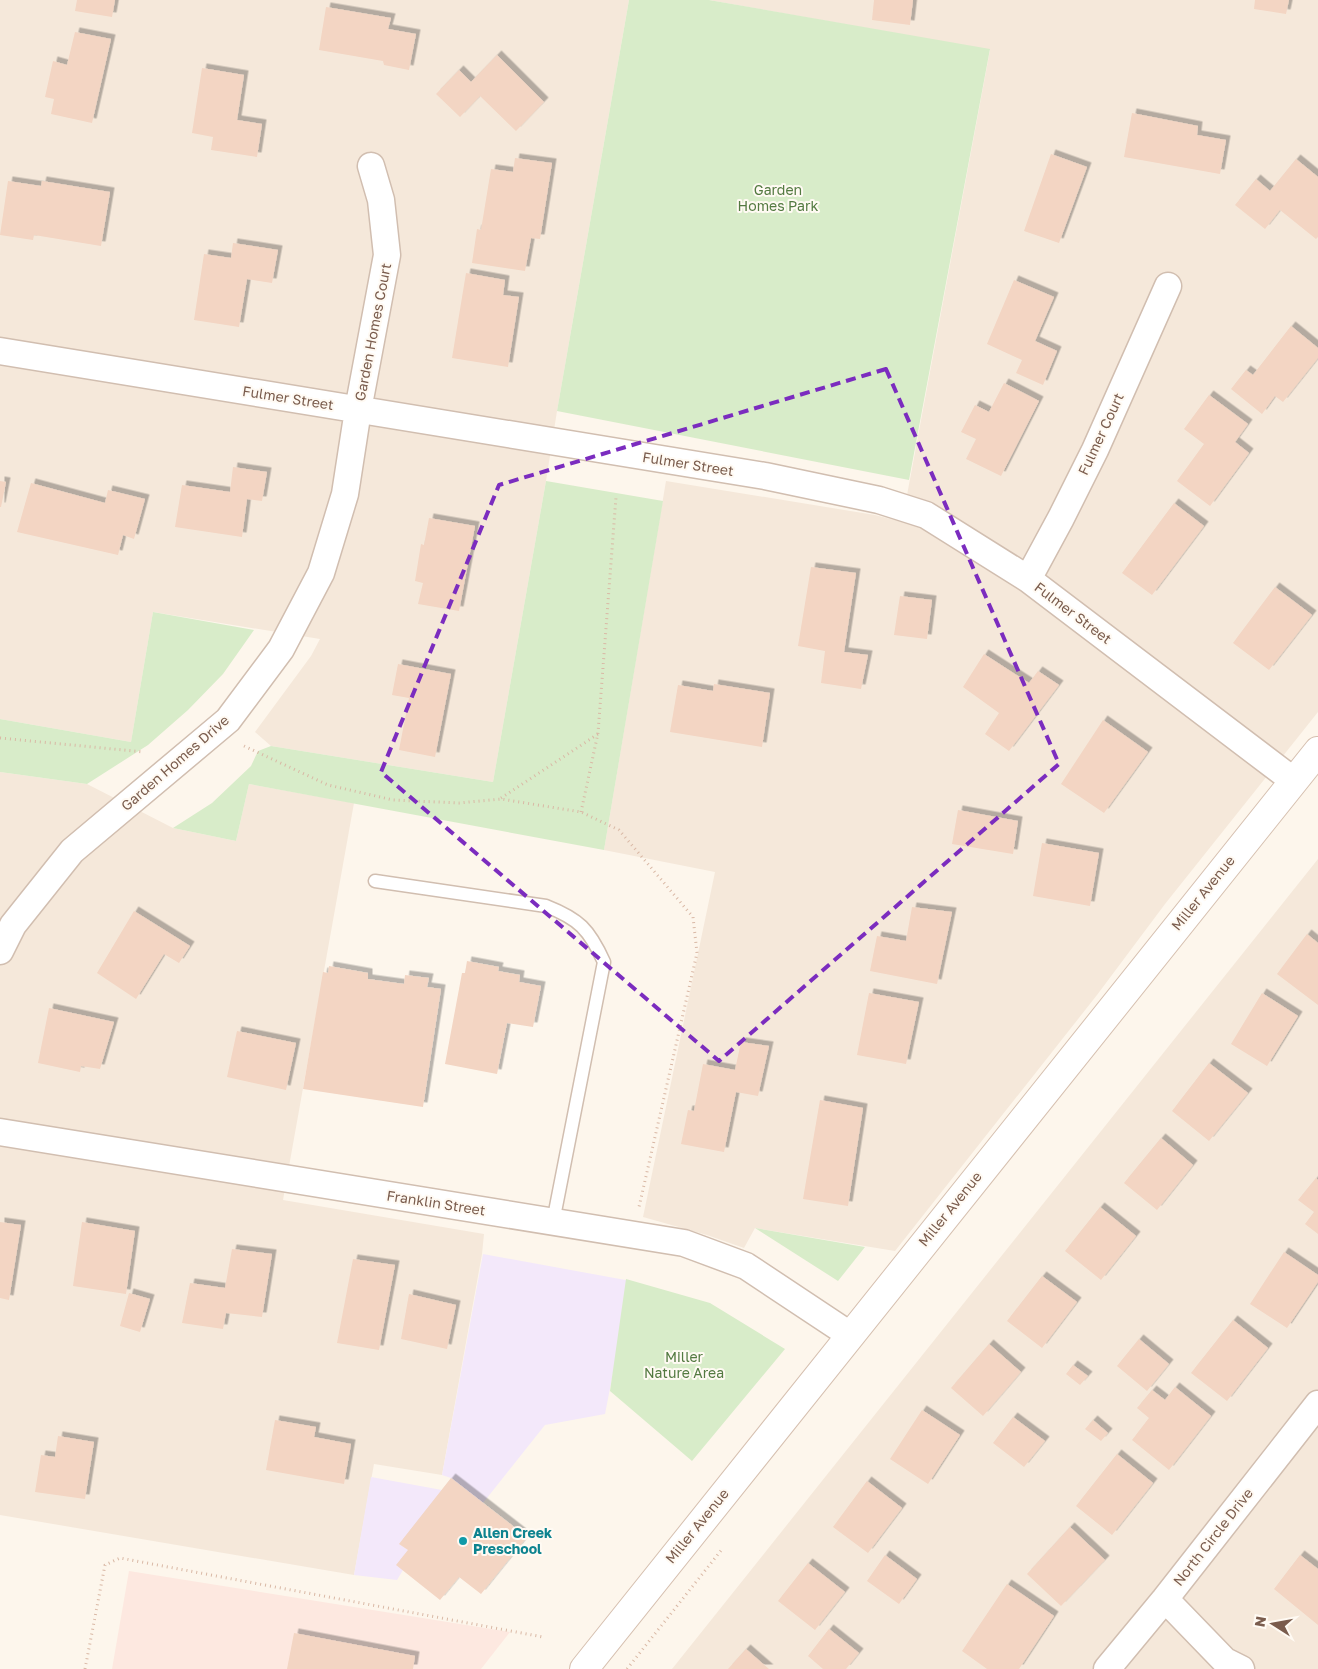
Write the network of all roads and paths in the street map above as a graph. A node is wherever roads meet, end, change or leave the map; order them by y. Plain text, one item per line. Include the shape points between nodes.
1 (371, 166) dead end
2 (1168, 286) dead end
3 (0, 351) edge
4 (358, 410) junction
5 (616, 497) dead end
6 (1028, 579) junction
7 (598, 733) junction
8 (0, 738) edge
9 (1318, 751) edge
10 (146, 752) dead end
11 (1294, 781) junction
12 (501, 799) dead end
13 (582, 812) dead end
14 (375, 881) dead end
15 (0, 951) edge
16 (0, 1132) edge
17 (553, 1222) junction
18 (850, 1335) junction
19 (1318, 1404) edge
20 (1165, 1598) junction
21 (543, 1637) dead end
22 (84, 1669) edge
23 (584, 1669) edge
24 (1107, 1669) edge
25 (1241, 1669) edge

1 - 4 street, Garden Homes Court via 381,200 388,255
2 - 6 street, Fulmer Court via 1095,450
3 - 4 street, Fulmer Street
4 - 6 street, Fulmer Street via 765,476 879,500 926,515
4 - 15 street, Garden Homes Drive via 345,494 321,573 282,649 228,720 72,851 13,924
5 - 7 path
6 - 11 street, Fulmer Street
7 - 12 path
7 - 13 path
8 - 10 path
9 - 11 main road, Miller Avenue
11 - 18 main road, Miller Avenue
14 - 17 lane via 546,906 581,924 596,944 604,962
16 - 17 street, Franklin Street
17 - 18 street, Franklin Street via 684,1243 746,1266
18 - 23 main road, Miller Avenue
19 - 20 street, North Circle Drive
20 - 24 street, North Circle Drive
20 - 25 street via 1225,1660
21 - 22 path via 120,1558 105,1565

